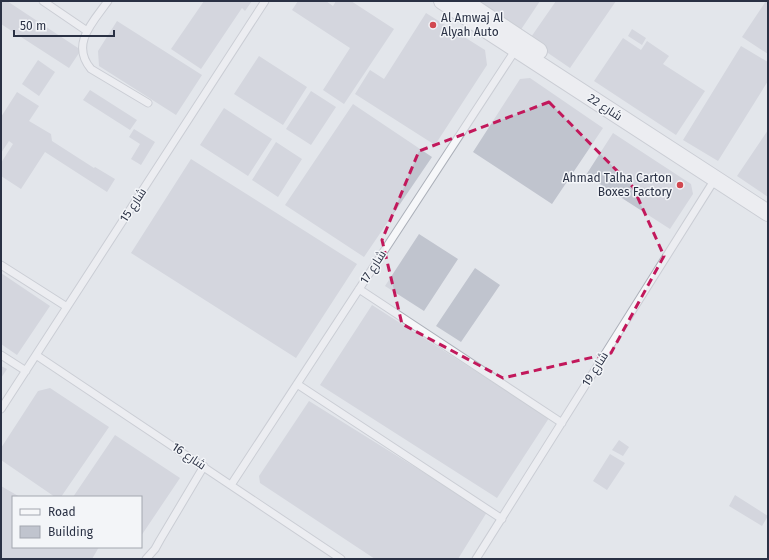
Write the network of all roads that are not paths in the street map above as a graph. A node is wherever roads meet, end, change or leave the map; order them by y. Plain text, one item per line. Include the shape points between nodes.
1 (43, 1) edge
2 (108, 1) edge
3 (265, 1) edge
4 (442, 1) edge
5 (464, 1) edge
6 (87, 31) junction
7 (516, 49) junction
8 (148, 103) dead end
9 (715, 179) junction
10 (768, 204) edge
11 (768, 213) edge
12 (1, 265) edge
13 (359, 290) junction
14 (67, 307) junction
15 (1, 355) edge
16 (36, 355) junction
17 (26, 371) junction
18 (297, 384) junction
19 (1, 409) edge
20 (562, 423) junction
21 (204, 466) junction
22 (231, 485) junction
23 (502, 519) junction
24 (146, 559) edge
25 (341, 559) edge
26 (476, 559) edge

1 - 6 lane
2 - 6 lane
3 - 14 lane, شارع 15
4 - 7 street, شارع 22
5 - 10 street, شارع 22
6 - 8 lane via 82,44 83,55 91,69
7 - 9 street, شارع 22
7 - 13 lane, شارع 17
9 - 11 street, شارع 22
9 - 20 lane, شارع 19
12 - 14 lane
13 - 18 lane, شارع 17
13 - 20 lane
14 - 16 lane, شارع 15
15 - 17 lane
16 - 17 lane, شارع 15
16 - 21 lane, شارع 16
17 - 19 lane, شارع 15
18 - 22 lane, شارع 17
18 - 23 lane
20 - 23 lane, شارع 19
21 - 22 lane, شارع 16
21 - 24 lane
22 - 25 lane, شارع 16
23 - 26 lane, شارع 19

